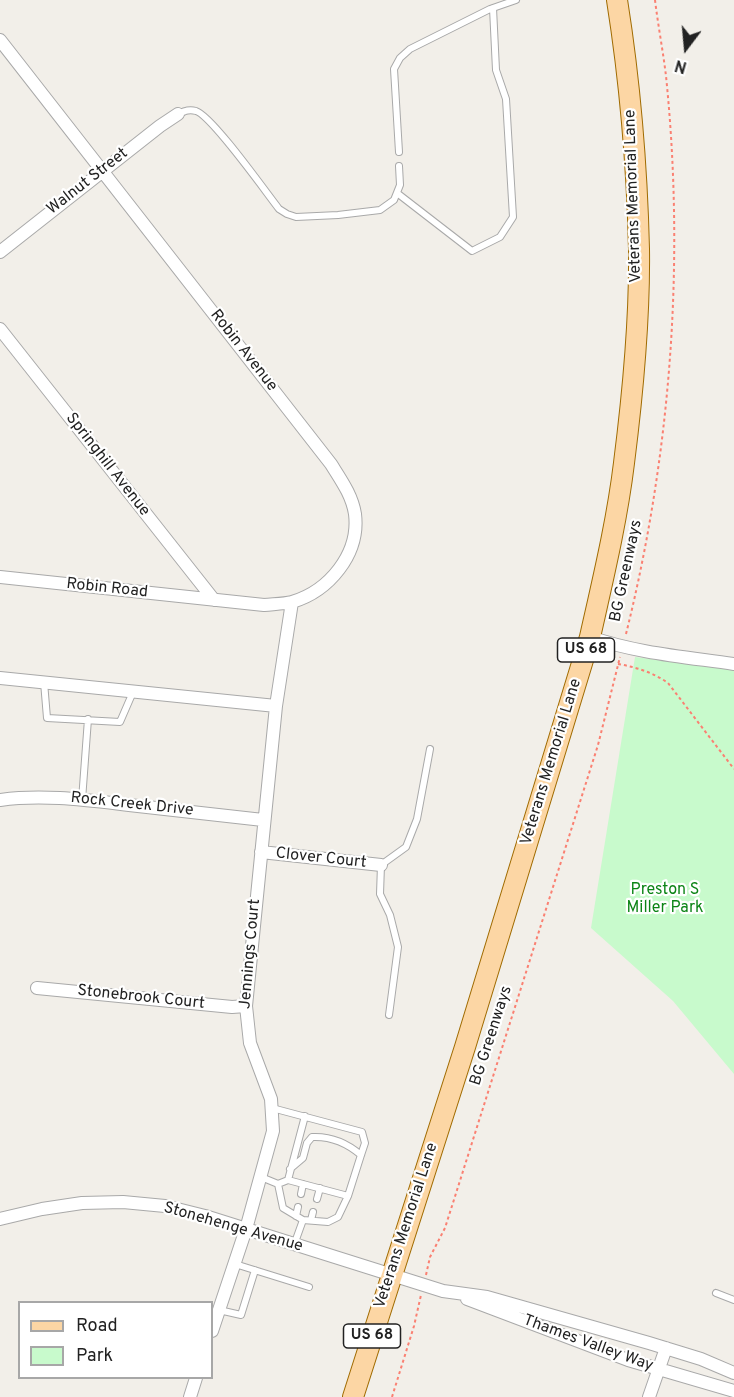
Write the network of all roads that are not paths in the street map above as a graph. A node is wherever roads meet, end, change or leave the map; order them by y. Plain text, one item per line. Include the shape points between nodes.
1 (516, 0) edge
2 (617, 0) edge
3 (493, 8) junction
4 (0, 40) edge
5 (178, 114) joint
6 (399, 152) dead end
7 (399, 166) dead end
8 (102, 171) junction
9 (397, 193) junction
10 (0, 252) edge
11 (0, 329) edge
12 (0, 577) edge
13 (214, 600) junction
14 (292, 602) junction
15 (590, 637) junction
16 (734, 664) edge
17 (0, 678) edge
18 (44, 682) junction
19 (133, 691) junction
20 (276, 706) junction
21 (88, 719) junction
22 (430, 749) dead end
23 (0, 800) edge
24 (82, 800) junction
25 (263, 820) junction
26 (261, 852) junction
27 (381, 866) junction
28 (37, 987) dead end
29 (246, 1006) junction
30 (389, 1015) dead end
31 (272, 1108) junction
32 (305, 1116) junction
33 (362, 1155) junction
34 (290, 1169) junction
35 (261, 1178) junction
36 (288, 1180) junction
37 (279, 1184) junction
38 (303, 1184) junction
39 (320, 1188) junction
40 (301, 1194) dead end
41 (348, 1196) junction
42 (317, 1199) dead end
43 (298, 1207) dead end
44 (313, 1212) dead end
45 (296, 1216) junction
46 (0, 1220) edge
47 (307, 1220) junction
48 (246, 1229) junction
49 (293, 1245) junction
50 (234, 1264) junction
51 (255, 1270) junction
52 (392, 1275) junction
53 (309, 1287) dead end
54 (443, 1291) junction
55 (716, 1293) dead end
56 (734, 1300) edge
57 (219, 1310) junction
58 (213, 1329) edge
59 (666, 1348) junction
60 (658, 1370) junction
61 (734, 1373) edge
62 (195, 1379) edge
63 (734, 1392) edge
64 (190, 1397) edge
65 (352, 1397) edge
66 (649, 1397) edge

1 - 3 lane
2 - 15 main road, Veterans Memorial Lane / US 68 via 626,59 638,239 636,345 624,465
3 - 6 lane via 400,58 394,69
3 - 9 lane via 496,70 506,99 513,217 500,237 472,251
4 - 8 street, Robin Avenue
5 - 8 street, Walnut Street
5 - 9 lane via 198,111 215,125 286,214 296,217 380,210
7 - 9 lane
8 - 10 street, Walnut Street
8 - 14 street, Robin Avenue via 347,489 355,515 353,542 342,566 323,587
11 - 13 street, Springhill Avenue
12 - 13 street, Robin Road
13 - 14 street, Robin Avenue via 264,605
14 - 20 street, Jennings Court
15 - 16 street
15 - 52 main road, Veterans Memorial Lane / US 68
17 - 18 street
18 - 19 street
18 - 21 lane via 47,718
19 - 20 street
19 - 21 lane via 120,722
20 - 25 street, Jennings Court
21 - 24 lane
22 - 27 lane via 417,819 406,848
23 - 24 street, Rock Creek Drive
24 - 25 street, Rock Creek Drive
25 - 26 street, Jennings Court
26 - 27 street, Clover Court
26 - 29 street, Jennings Court
27 - 30 lane via 380,894 398,947
28 - 29 street, Stonebrook Court
29 - 31 street, Jennings Court via 250,1043 267,1083
31 - 32 lane
31 - 35 street, Jennings Court via 273,1131
32 - 33 lane via 362,1132
32 - 34 lane
33 - 34 lane via 335,1139 312,1137 303,1158
33 - 41 lane
34 - 36 lane
35 - 37 lane
35 - 48 street, Jennings Court
36 - 37 lane
36 - 38 lane
37 - 45 lane via 283,1208
38 - 39 lane
38 - 40 lane
39 - 41 lane
39 - 42 lane
41 - 47 lane via 338,1217 328,1222
43 - 45 lane
44 - 47 lane
45 - 47 lane
46 - 48 street, Stonehenge Avenue via 82,1203 123,1202 165,1206
47 - 49 lane
48 - 49 street, Stonehenge Avenue
48 - 50 street, Jennings Court
49 - 52 street, Stonehenge Avenue
50 - 51 lane
50 - 57 street, Jennings Court
51 - 53 lane
51 - 57 lane via 241,1315
52 - 54 street, Thames Valley Way
52 - 65 main road, Veterans Memorial Lane / US 68
54 - 59 street, Thames Valley Way via 487,1297
54 - 60 street, Thames Valley Way
55 - 56 lane
57 - 58 street, Jennings Court
59 - 60 street
59 - 61 street, Thames Valley Way
60 - 63 street, Thames Valley Way
60 - 66 street
62 - 64 street

